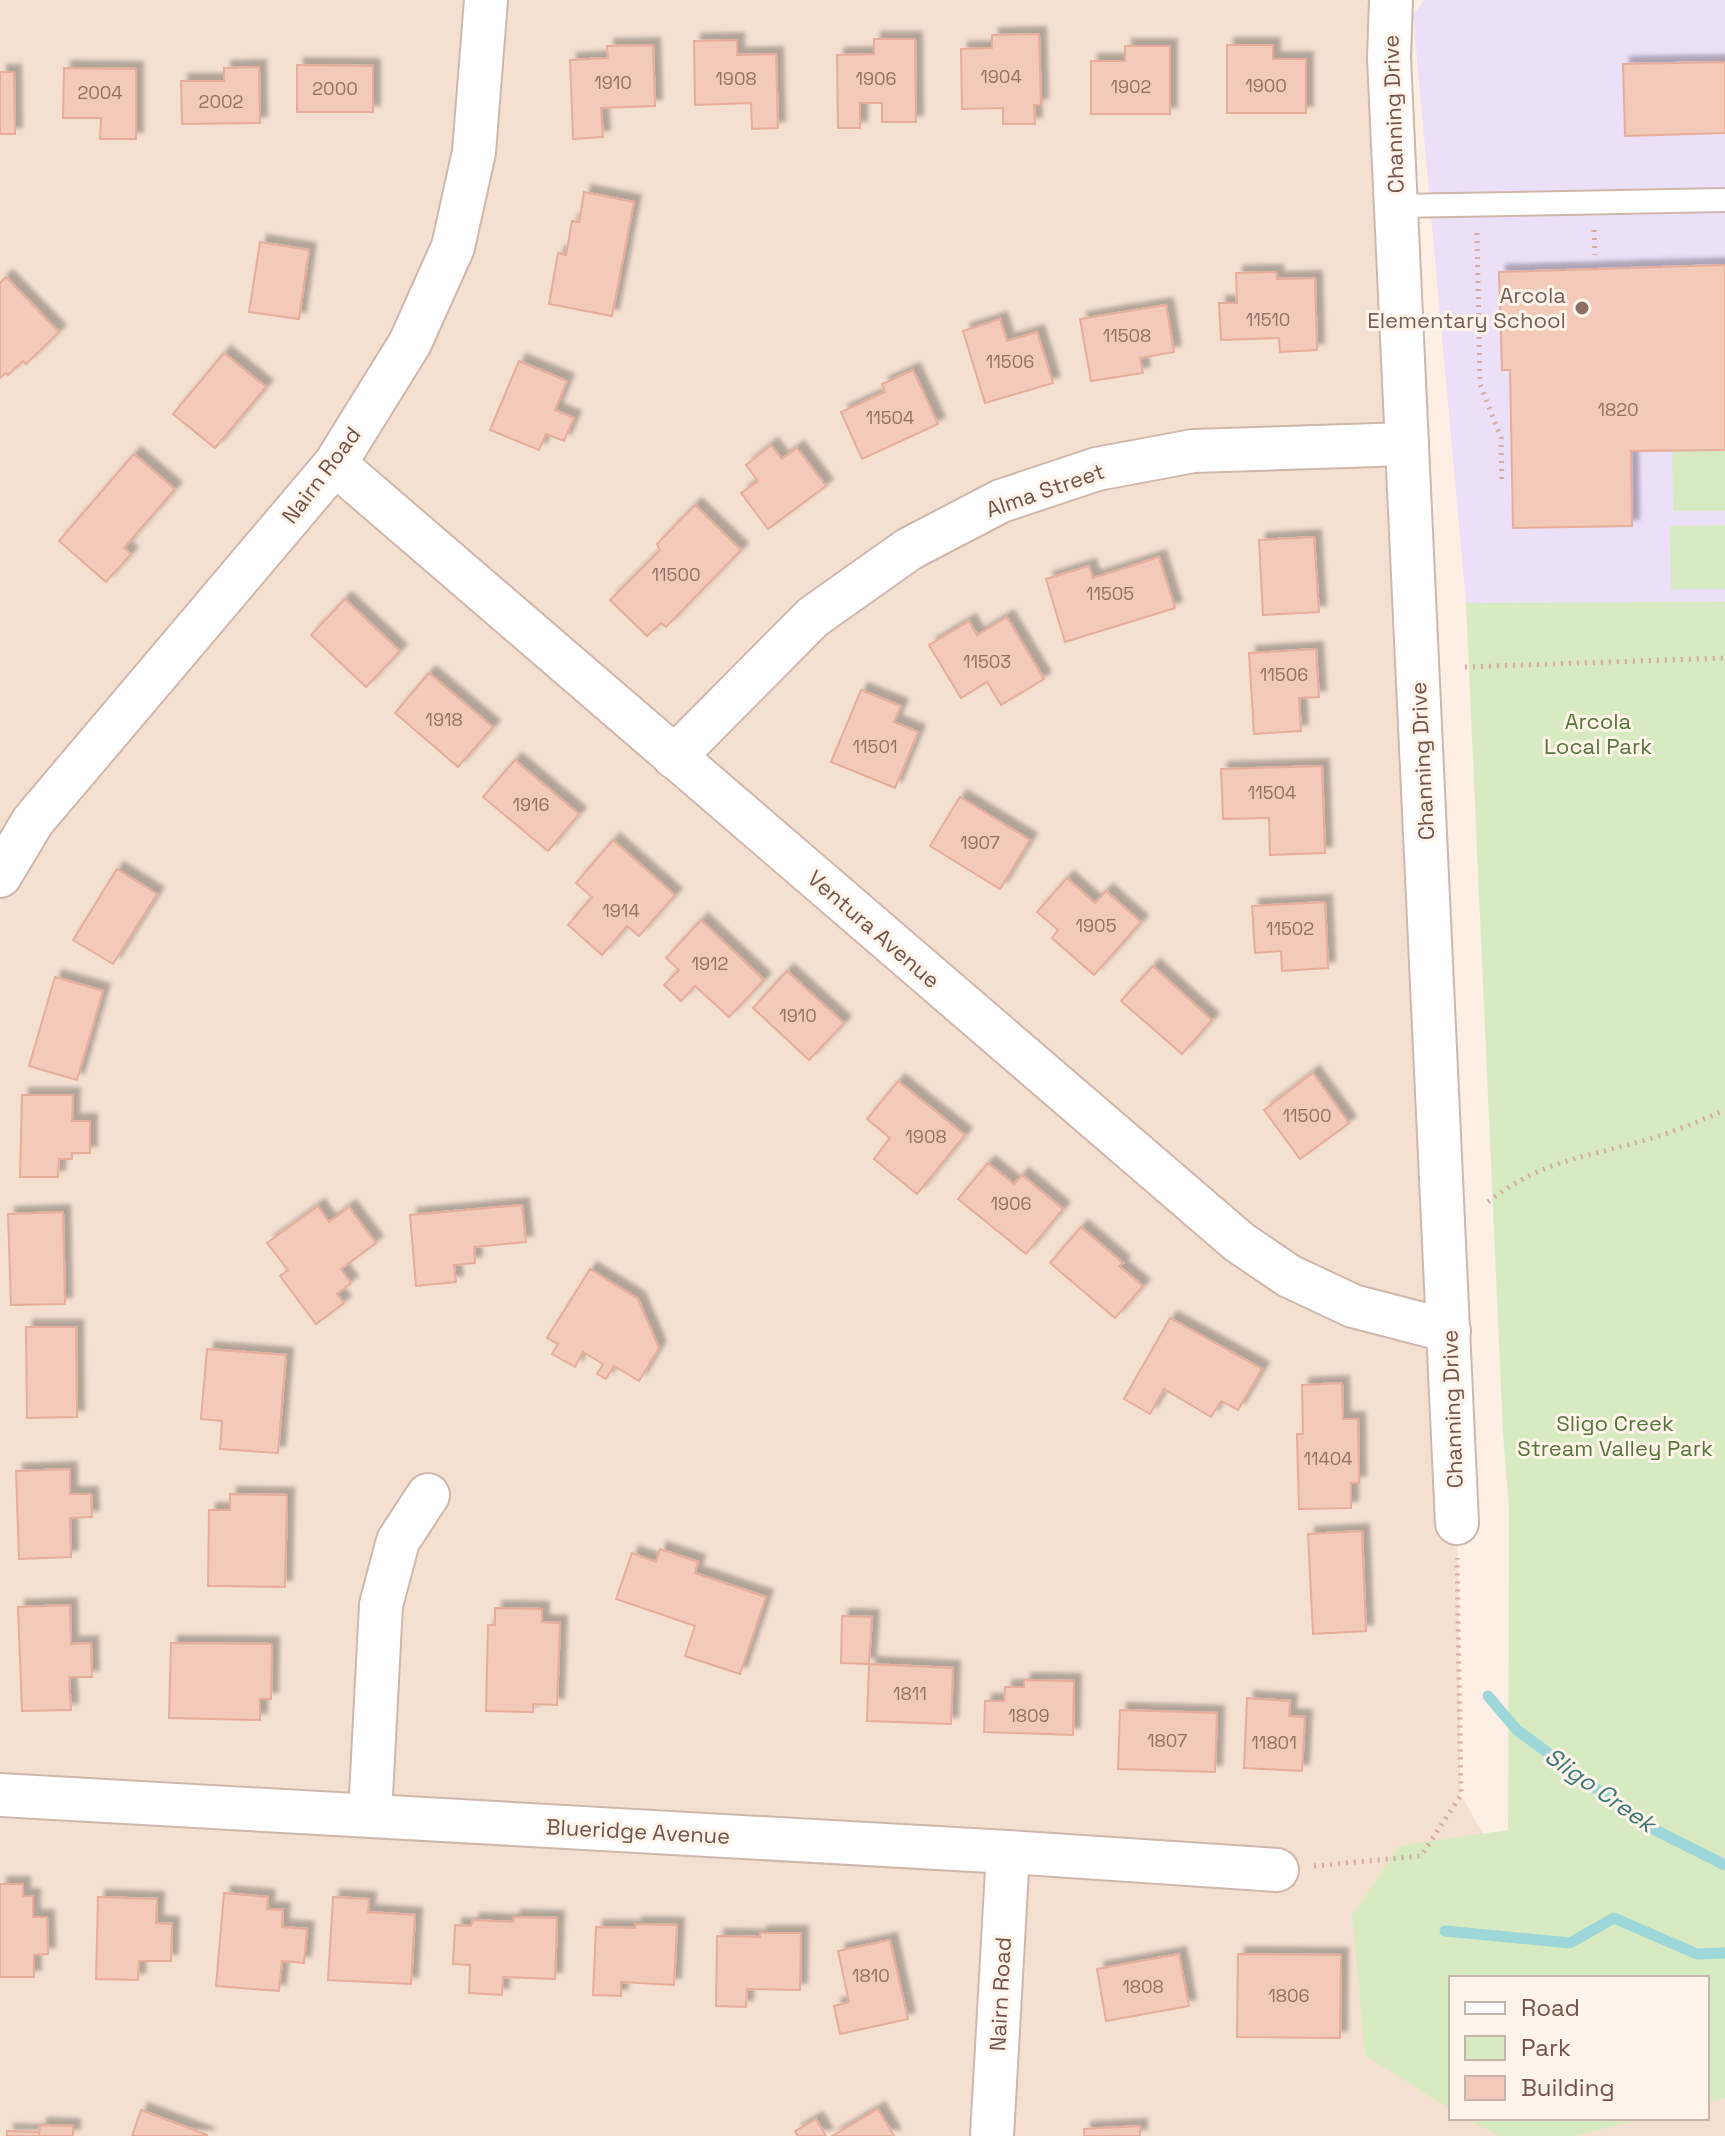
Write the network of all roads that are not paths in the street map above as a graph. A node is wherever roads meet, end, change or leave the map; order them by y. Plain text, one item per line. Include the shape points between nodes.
1 (486, 0) edge
2 (1391, 0) edge
3 (1725, 200) edge
4 (1396, 206) junction
5 (1407, 444) junction
6 (335, 464) junction
7 (674, 757) junction
8 (0, 876) edge
9 (1449, 1331) junction
10 (428, 1495) dead end
11 (1457, 1523) road end
12 (0, 1795) edge
13 (370, 1815) junction
14 (1008, 1852) junction
15 (1277, 1870) road end
16 (992, 2136) edge

1 - 6 street, Nairn Road via 474,152 453,247 410,343
2 - 4 street, Channing Drive
3 - 4 lane
4 - 5 street, Channing Drive
5 - 7 street, Alma Street via 1193,451 1097,469 1001,501 909,549 813,617
5 - 9 street, Channing Drive
6 - 7 street, Ventura Avenue
6 - 8 street, Nairn Road via 33,821
7 - 9 street, Ventura Avenue via 1239,1242 1289,1276 1353,1306
9 - 11 street, Channing Drive
10 - 13 street via 398,1541 381,1605
12 - 13 street, Blueridge Avenue
13 - 14 street, Blueridge Avenue
14 - 15 street, Blueridge Avenue
14 - 16 street, Nairn Road

